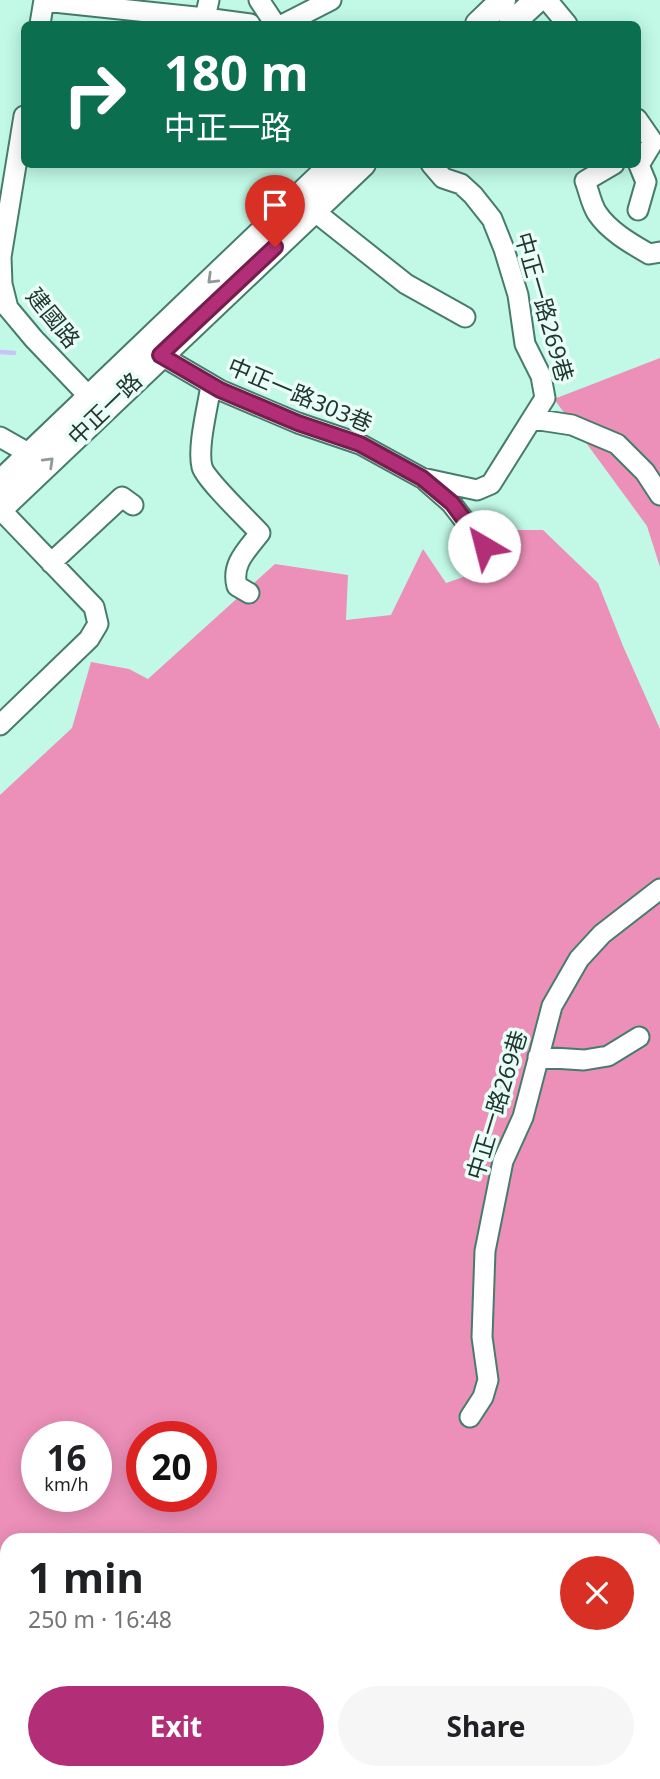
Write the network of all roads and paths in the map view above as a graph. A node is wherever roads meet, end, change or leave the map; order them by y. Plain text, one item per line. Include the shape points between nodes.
1 (259, 0) edge
2 (331, 0) edge
3 (503, 0) edge
4 (537, 0) edge
5 (547, 0) edge
6 (44, 1) edge
7 (153, 6) edge
8 (207, 9) edge
9 (41, 21) edge
10 (241, 21) edge
11 (273, 21) edge
12 (291, 21) edge
13 (481, 21) edge
14 (514, 21) edge
15 (564, 21) edge
16 (21, 134) edge
17 (329, 168) edge
18 (359, 168) edge
19 (434, 168) edge
20 (607, 168) edge
21 (641, 168) edge
22 (638, 210) dead end
23 (314, 211) junction
24 (654, 253) edge
25 (465, 317) dead end
26 (160, 355) junction
27 (211, 385) junction
28 (96, 404) junction
29 (533, 419) junction
30 (0, 437) edge
31 (30, 454) junction
32 (422, 478) junction
33 (0, 483) edge
34 (491, 484) joint
35 (660, 495) edge
36 (133, 505) dead end
37 (0, 509) edge
38 (484, 546) dead end
39 (51, 563) junction
40 (249, 593) dead end
41 (0, 725) edge
42 (660, 889) edge
43 (639, 1037) dead end
44 (538, 1057) junction
45 (470, 1417) dead end

1 - 11 street
2 - 12 street
3 - 13 main road
4 - 14 main road
5 - 15 street
6 - 7 street
6 - 9 street
7 - 8 street
8 - 10 street
16 - 28 street, 建國路 via 1,257 8,308
17 -> 28 main road, 中正一路
18 - 23 main road, 中正一路
19 - 29 street, 中正一路269巷 via 473,195 496,229 518,295 525,344 541,376 545,398
20 - 24 street via 585,181 596,211 628,242
21 - 22 street via 646,182
23 - 25 street via 406,284
23 - 26 main road, 中正一路
26 - 27 street, 中正一路303巷
26 - 28 main road, 中正一路
27 - 32 street, 中正一路303巷 via 360,444
27 - 40 street via 201,451 203,469 260,533 236,566 237,586
28 - 31 main road, 中正一路
37 -> 28 main road, 中正一路
29 - 34 street, 中正一路269巷
29 - 35 street via 572,425 617,444
30 - 31 street
31 - 33 main road, 中正一路
32 - 34 street, 中正一路303巷 via 477,489
32 - 38 street, 中正一路303巷 via 452,503
36 - 39 street via 122,497
37 - 39 street
39 - 41 street via 94,607 99,624
42 - 44 street, 中正一路269巷 via 602,933 579,959 552,1006
43 - 44 street via 608,1056 584,1060
44 - 45 street, 中正一路269巷 via 523,1117 503,1161 485,1251 482,1337 488,1380

